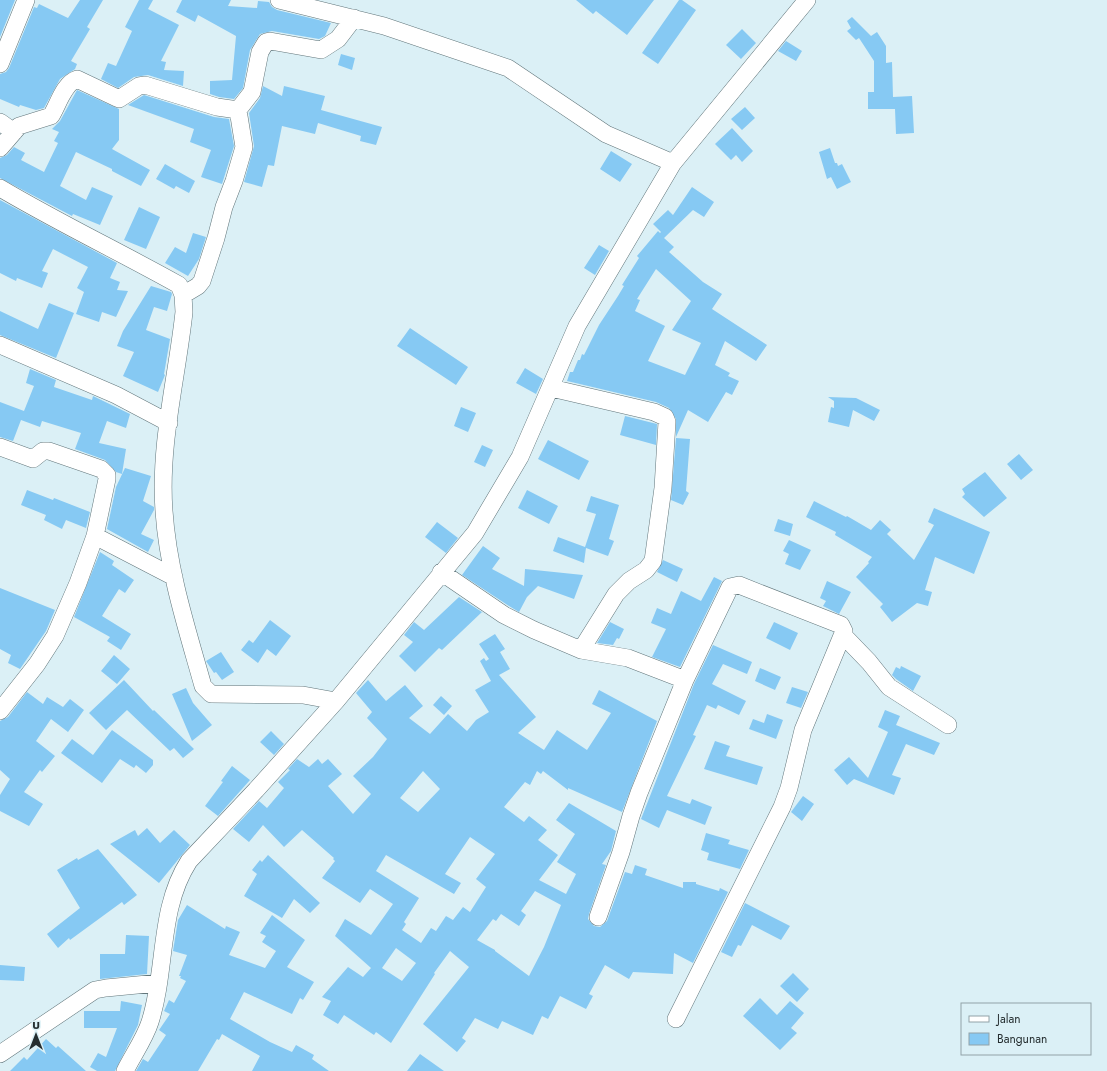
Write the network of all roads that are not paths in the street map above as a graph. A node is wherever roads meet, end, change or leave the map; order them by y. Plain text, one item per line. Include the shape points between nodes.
1 (26, 0) edge
2 (278, 0) edge
3 (807, 0) edge
4 (354, 18) junction
5 (1, 59) edge
6 (238, 110) junction
7 (0, 122) edge
8 (14, 132) junction
9 (0, 148) edge
10 (673, 163) junction
11 (0, 188) edge
12 (183, 295) junction
13 (0, 345) edge
14 (551, 388) junction
15 (169, 423) junction
16 (0, 448) edge
17 (95, 536) junction
18 (441, 572) junction
19 (174, 578) junction
20 (843, 635) junction
21 (581, 650) junction
22 (685, 680) junction
23 (336, 701) junction
24 (0, 711) edge
25 (948, 724) dead end
26 (598, 917) dead end
27 (158, 983) junction
28 (676, 1019) dead end
29 (0, 1054) edge
30 (125, 1071) edge

1 - 5 street
2 - 4 street
3 - 10 street
4 - 6 street via 338,39 321,50 266,42 260,52 252,92
4 - 10 street via 508,68 606,134
6 - 8 street via 217,107 145,85 117,98 77,79 66,89 51,116 24,123
6 - 12 street via 244,147 234,181 202,281
7 - 8 street
8 - 9 street
10 - 14 street via 578,326
11 - 12 street via 52,220 104,244 179,285
12 - 15 street via 183,321
13 - 15 street via 116,396
14 - 18 street via 520,457 478,527
14 - 21 street via 654,412 665,417 667,422 663,488 654,560 646,570 629,581 616,594
15 - 19 street via 165,454 164,511
16 - 17 street via 33,459 43,451 50,451 104,471 107,479
17 - 19 street
17 - 24 street via 55,636 37,664
18 - 21 street via 504,615
18 - 23 street
19 - 23 street via 206,691 211,694 303,695
20 - 22 street via 844,628 841,625 739,585 732,585
20 - 25 street via 889,687
20 - 28 street via 803,730 782,807
21 - 22 street via 628,658
22 - 26 street via 637,799
23 - 27 street via 189,861 180,874 172,896
27 - 29 street via 95,990
27 - 30 street via 150,1022

